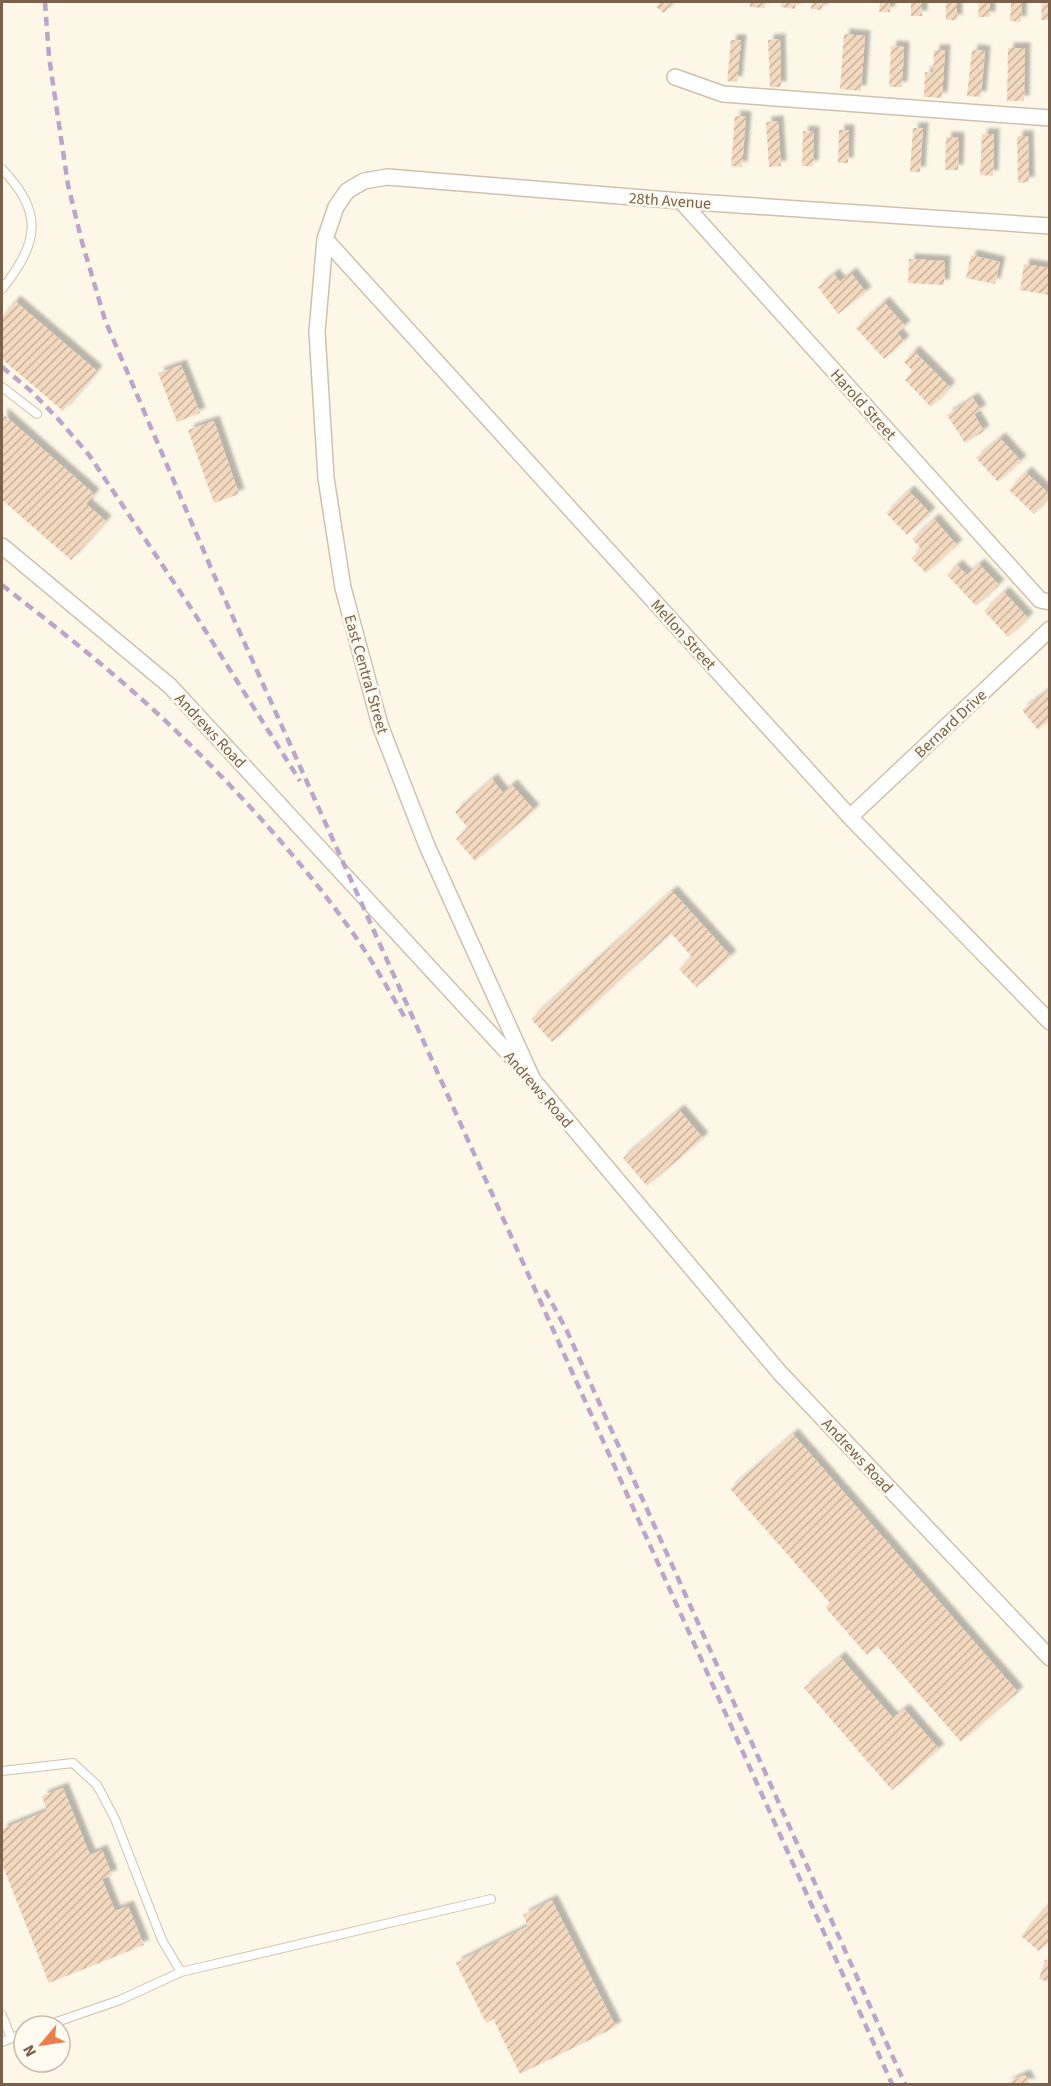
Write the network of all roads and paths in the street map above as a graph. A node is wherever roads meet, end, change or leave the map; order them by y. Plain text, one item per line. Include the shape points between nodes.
1 (675, 77) dead end
2 (1050, 118) edge
3 (2, 169) edge
4 (681, 201) junction
5 (1050, 226) edge
6 (325, 239) junction
7 (2, 289) edge
8 (2, 387) edge
9 (37, 414) dead end
10 (2, 546) edge
11 (1050, 602) edge
12 (1050, 629) edge
13 (850, 817) junction
14 (1050, 1022) edge
15 (533, 1080) junction
16 (1050, 1658) edge
17 (2, 1771) edge
18 (490, 1899) dead end
19 (181, 1972) junction
20 (2, 2015) edge
21 (72, 2017) edge
22 (12, 2037) joint
23 (2, 2042) edge

1 - 2 street via 723,94
3 - 7 lane via 24,200 31,229 29,247
4 - 5 street, 28th Avenue
4 - 6 street, 28th Avenue via 387,177 364,181 347,191 336,207
4 - 11 street, Harold Street via 1040,600
6 - 13 street, Mellon Street
6 - 15 street, East Central Street via 317,332 326,478 343,588 380,725 427,846
8 - 9 lane
10 - 15 street, Andrews Road via 170,686
12 - 13 street, Bernard Drive
13 - 14 street, Mellon Street
15 - 16 street, Andrews Road via 780,1373
17 - 19 lane via 73,1763 97,1785 115,1819 162,1940
18 - 19 lane
19 - 21 lane
20 - 22 lane
22 - 23 lane

